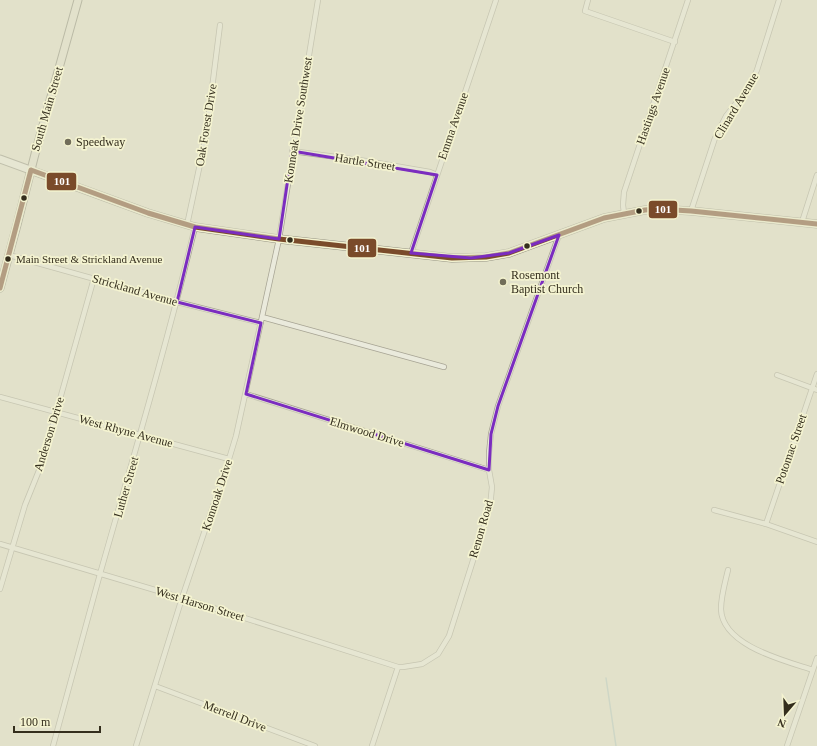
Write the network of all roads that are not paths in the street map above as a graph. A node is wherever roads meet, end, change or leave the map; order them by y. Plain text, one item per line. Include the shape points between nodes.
1 (78, 0) edge
2 (318, 0) edge
3 (496, 0) edge
4 (588, 0) edge
5 (688, 0) edge
6 (779, 0) edge
7 (220, 25) dead end
8 (675, 42) junction
9 (292, 151) junction
10 (0, 159) edge
11 (31, 170) junction
12 (436, 175) junction
13 (817, 175) edge
14 (692, 211) junction
15 (624, 214) junction
16 (802, 222) junction
17 (817, 224) edge
18 (187, 225) junction
19 (195, 227) junction
20 (559, 235) junction
21 (279, 239) junction
22 (411, 253) junction
23 (9, 255) junction
24 (94, 278) junction
25 (0, 288) edge
26 (177, 302) junction
27 (262, 317) junction
28 (261, 323) junction
29 (444, 367) dead end
30 (817, 374) edge
31 (777, 375) dead end
32 (815, 389) edge
33 (246, 394) junction
34 (0, 397) edge
35 (57, 412) junction
36 (141, 435) junction
37 (229, 459) junction
38 (489, 470) junction
39 (714, 510) dead end
40 (766, 524) junction
41 (817, 542) edge
42 (0, 544) edge
43 (11, 548) junction
44 (728, 570) dead end
45 (100, 574) junction
46 (0, 589) edge
47 (182, 598) junction
48 (817, 658) edge
49 (398, 667) junction
50 (813, 670) junction
51 (155, 686) junction
52 (53, 746) edge
53 (136, 746) edge
54 (315, 746) edge
55 (372, 746) edge
56 (787, 746) edge

1 - 11 main road, South Main Street
2 - 9 street, Konnoak Drive Southwest
3 - 12 street, Emma Avenue
4 - 8 street via 585,11
5 - 8 street, Hastings Avenue
6 - 14 street, Clinard Avenue via 757,70 748,88 726,116 715,138
7 - 18 street, Oak Forest Drive via 206,136
8 - 15 street, Hastings Avenue via 624,192
9 - 12 street, Hartle Street via 366,161
9 - 21 street, Konnoak Drive Southwest
10 - 11 main road
11 - 18 main road
11 - 23 main road, South Main Street
12 - 22 street, Emma Avenue
13 - 16 street
14 - 15 main road via 658,209
14 - 16 main road
15 - 20 main road via 604,218
16 - 17 main road
18 - 19 main road
19 - 21 main road
19 - 26 street, Luther Street
20 - 22 main road via 509,253 486,257 452,258
20 - 38 street, Renon Road via 498,406 491,434
21 - 22 main road
21 - 27 street, Konnoak Drive
23 - 24 street, Strickland Avenue
23 - 25 main road, South Main Street
24 - 26 street, Strickland Avenue
24 - 35 street, Anderson Drive
26 - 28 street, Strickland Avenue
26 - 36 street, Luther Street
27 - 28 street, Konnoak Drive
27 - 29 street
28 - 33 street, Konnoak Drive
30 - 32 street, Potomac Street
31 - 32 street
32 - 40 street, Potomac Street
33 - 37 street, Konnoak Drive
33 - 38 street, Elmwood Drive
34 - 35 street, West Rhyne Avenue
35 - 36 street, West Rhyne Avenue
35 - 43 street, Anderson Drive via 42,463
36 - 37 street, West Rhyne Avenue
36 - 45 street, Luther Street
37 - 47 street, Konnoak Drive
38 - 49 street, Renon Road via 492,487 490,507 449,636 438,654 422,664
39 - 40 street
40 - 41 street
42 - 43 street, West Harson Street
43 - 45 street, West Harson Street
43 - 46 street, Anderson Drive
44 - 50 street via 721,609 732,633 765,654
45 - 47 street, West Harson Street
45 - 52 street, Luther Street
47 - 49 street, West Harson Street
47 - 51 street, Konnoak Drive
48 - 50 street
49 - 55 street
50 - 56 street
51 - 53 street, Konnoak Drive
51 - 54 street, Merrell Drive

